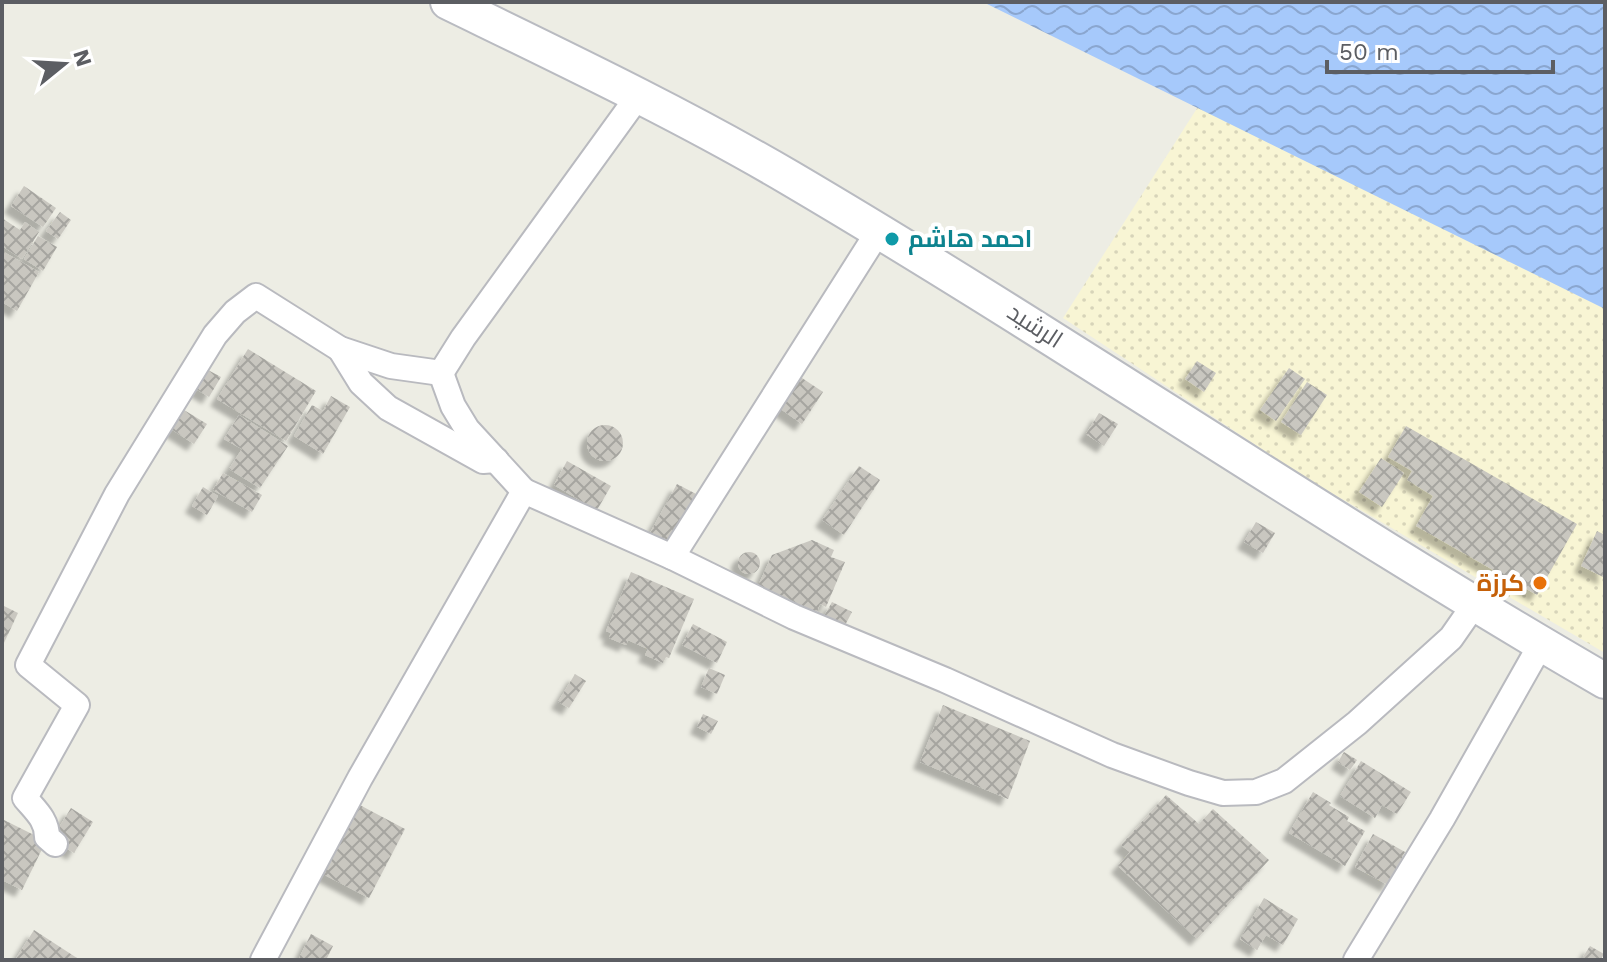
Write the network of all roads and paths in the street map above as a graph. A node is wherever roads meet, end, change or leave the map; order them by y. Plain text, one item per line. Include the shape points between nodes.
1 (448, 2) edge
2 (639, 95) junction
3 (878, 232) junction
4 (340, 349) junction
5 (441, 373) junction
6 (496, 460) junction
7 (524, 491) junction
8 (672, 557) junction
9 (1474, 605) junction
10 (1541, 644) junction
11 (1605, 681) edge
12 (55, 844) dead end
13 (263, 960) edge
14 (1356, 960) edge

1 - 2 main road, الرشيد
2 - 3 main road, الرشيد
2 - 5 street
3 - 8 street
3 - 9 main road, الرشيد
4 - 5 street via 391,366
4 - 6 street via 361,383 388,408 483,461
4 - 12 street via 256,296 215,335 117,494 28,665 77,705 25,798
5 - 6 street via 467,429
6 - 7 street
7 - 8 street
7 - 13 street
8 - 9 street via 794,617 1112,755 1223,793 1256,792 1284,781 1451,638
9 - 10 main road, الرشيد
10 - 11 main road, الرشيد
10 - 14 street

